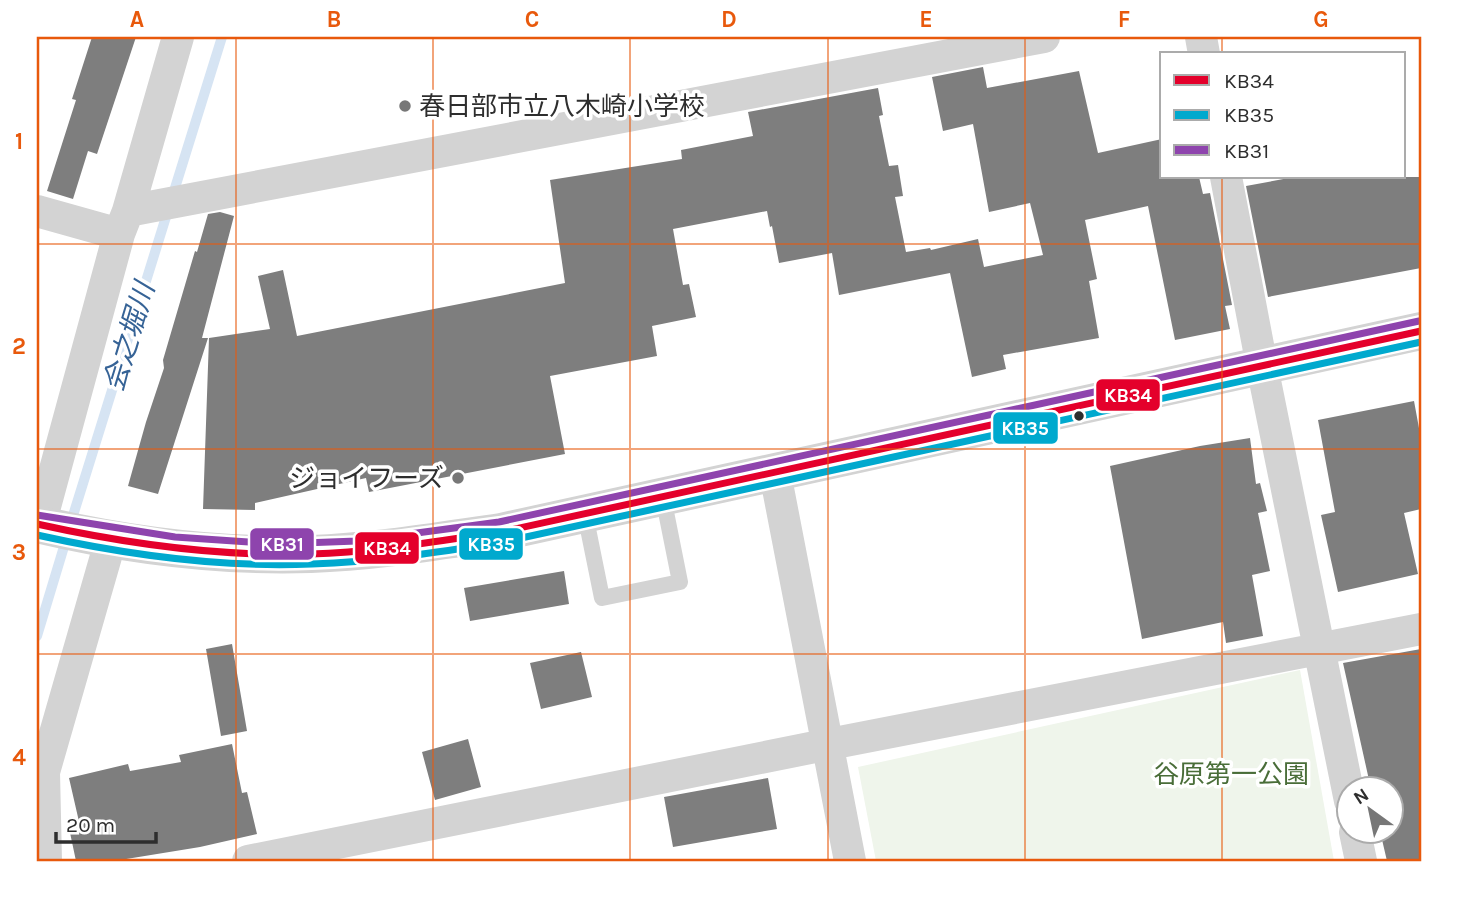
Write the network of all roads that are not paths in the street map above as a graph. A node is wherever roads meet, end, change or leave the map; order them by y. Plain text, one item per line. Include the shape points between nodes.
1 (178, 37) edge
2 (1044, 37) edge
3 (1226, 178) edge
4 (37, 211) edge
5 (130, 218) junction
6 (1421, 331) edge
7 (1262, 366) junction
8 (775, 473) junction
9 (663, 497) junction
10 (584, 514) junction
11 (41, 528) edge
12 (103, 537) junction
13 (1421, 629) edge
14 (1320, 648) junction
15 (828, 745) junction
16 (1344, 776) edge
17 (46, 861) edge
18 (248, 861) edge
19 (850, 861) edge

1 - 5 street
2 - 5 street via 191,199
3 - 7 street
4 - 5 street
5 - 11 street
6 - 7 street
7 - 8 street
7 - 14 street
8 - 9 street
8 - 15 street
9 - 10 street
9 - 10 lane via 680,582 601,598
10 - 12 street via 501,532 312,554 172,549
11 - 12 street
12 - 17 street via 44,772
13 - 14 street
14 - 15 street
14 - 16 street
15 - 18 street
15 - 19 street

